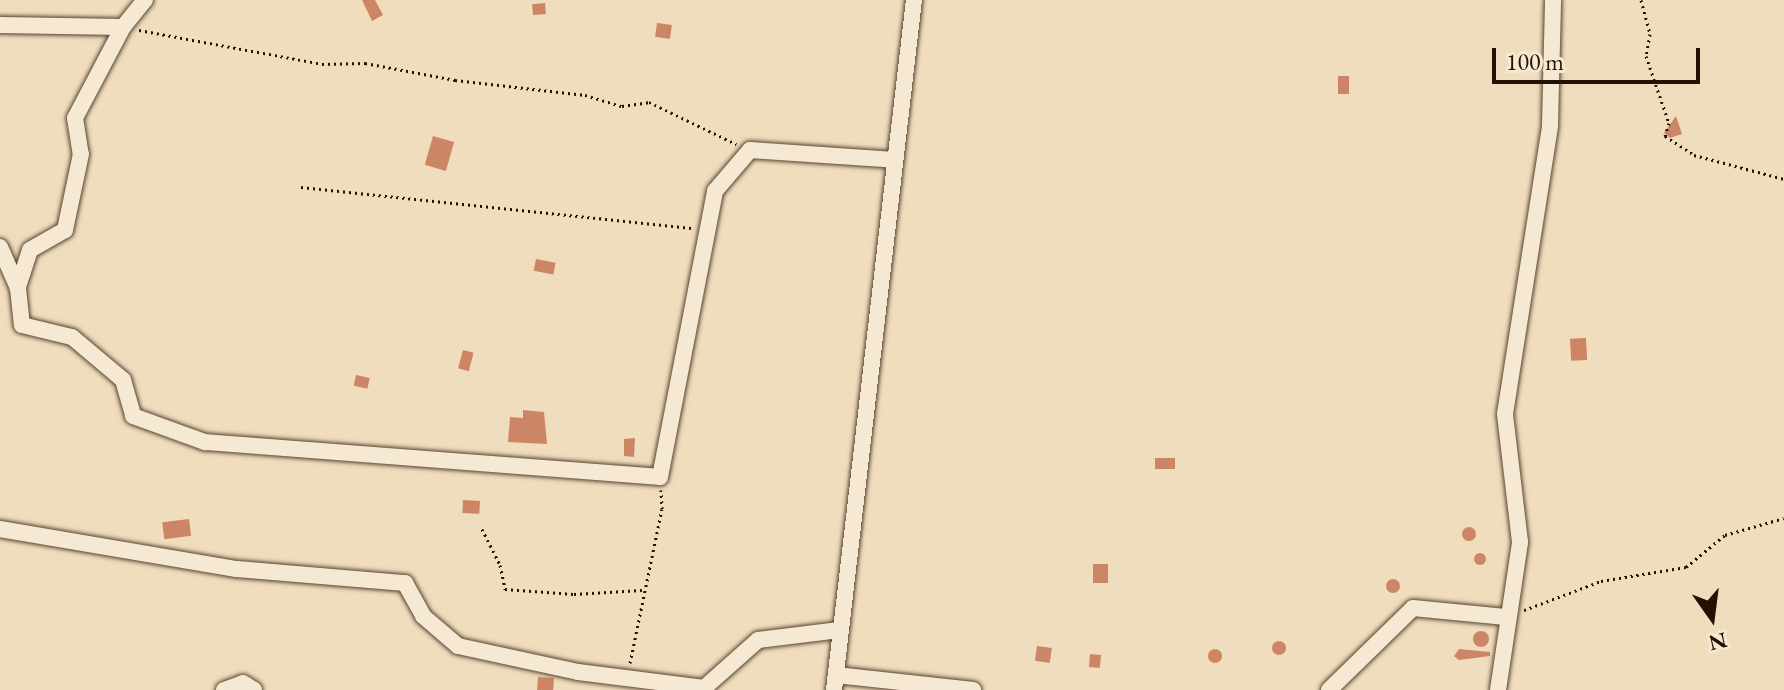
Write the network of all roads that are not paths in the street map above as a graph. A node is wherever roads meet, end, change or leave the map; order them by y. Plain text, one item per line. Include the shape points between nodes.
1 (145, 0) edge
2 (914, 0) edge
3 (1553, 0) edge
4 (0, 25) edge
5 (123, 27) junction
6 (895, 160) junction
7 (0, 247) edge
8 (18, 288) junction
9 (0, 529) edge
10 (1506, 617) junction
11 (839, 630) junction
12 (835, 683) edge
13 (224, 690) edge
14 (254, 690) edge
15 (973, 690) edge
16 (1329, 690) edge
17 (1498, 690) edge

1 - 5 street
2 - 6 street
3 - 10 street via 1550,125 1505,414 1520,542
4 - 5 street
5 - 8 street via 75,118 81,154 65,230 30,250
6 - 8 street via 750,150 715,191 660,477 205,442 133,416 123,380 102,361 72,337 22,325
6 - 11 street
7 - 8 street
9 - 11 street via 237,569 405,583 423,616 458,646 578,672 704,688 758,640
10 - 16 street via 1413,608
10 - 17 street
11 - 12 street
12 - 15 street
13 - 14 street via 243,683

